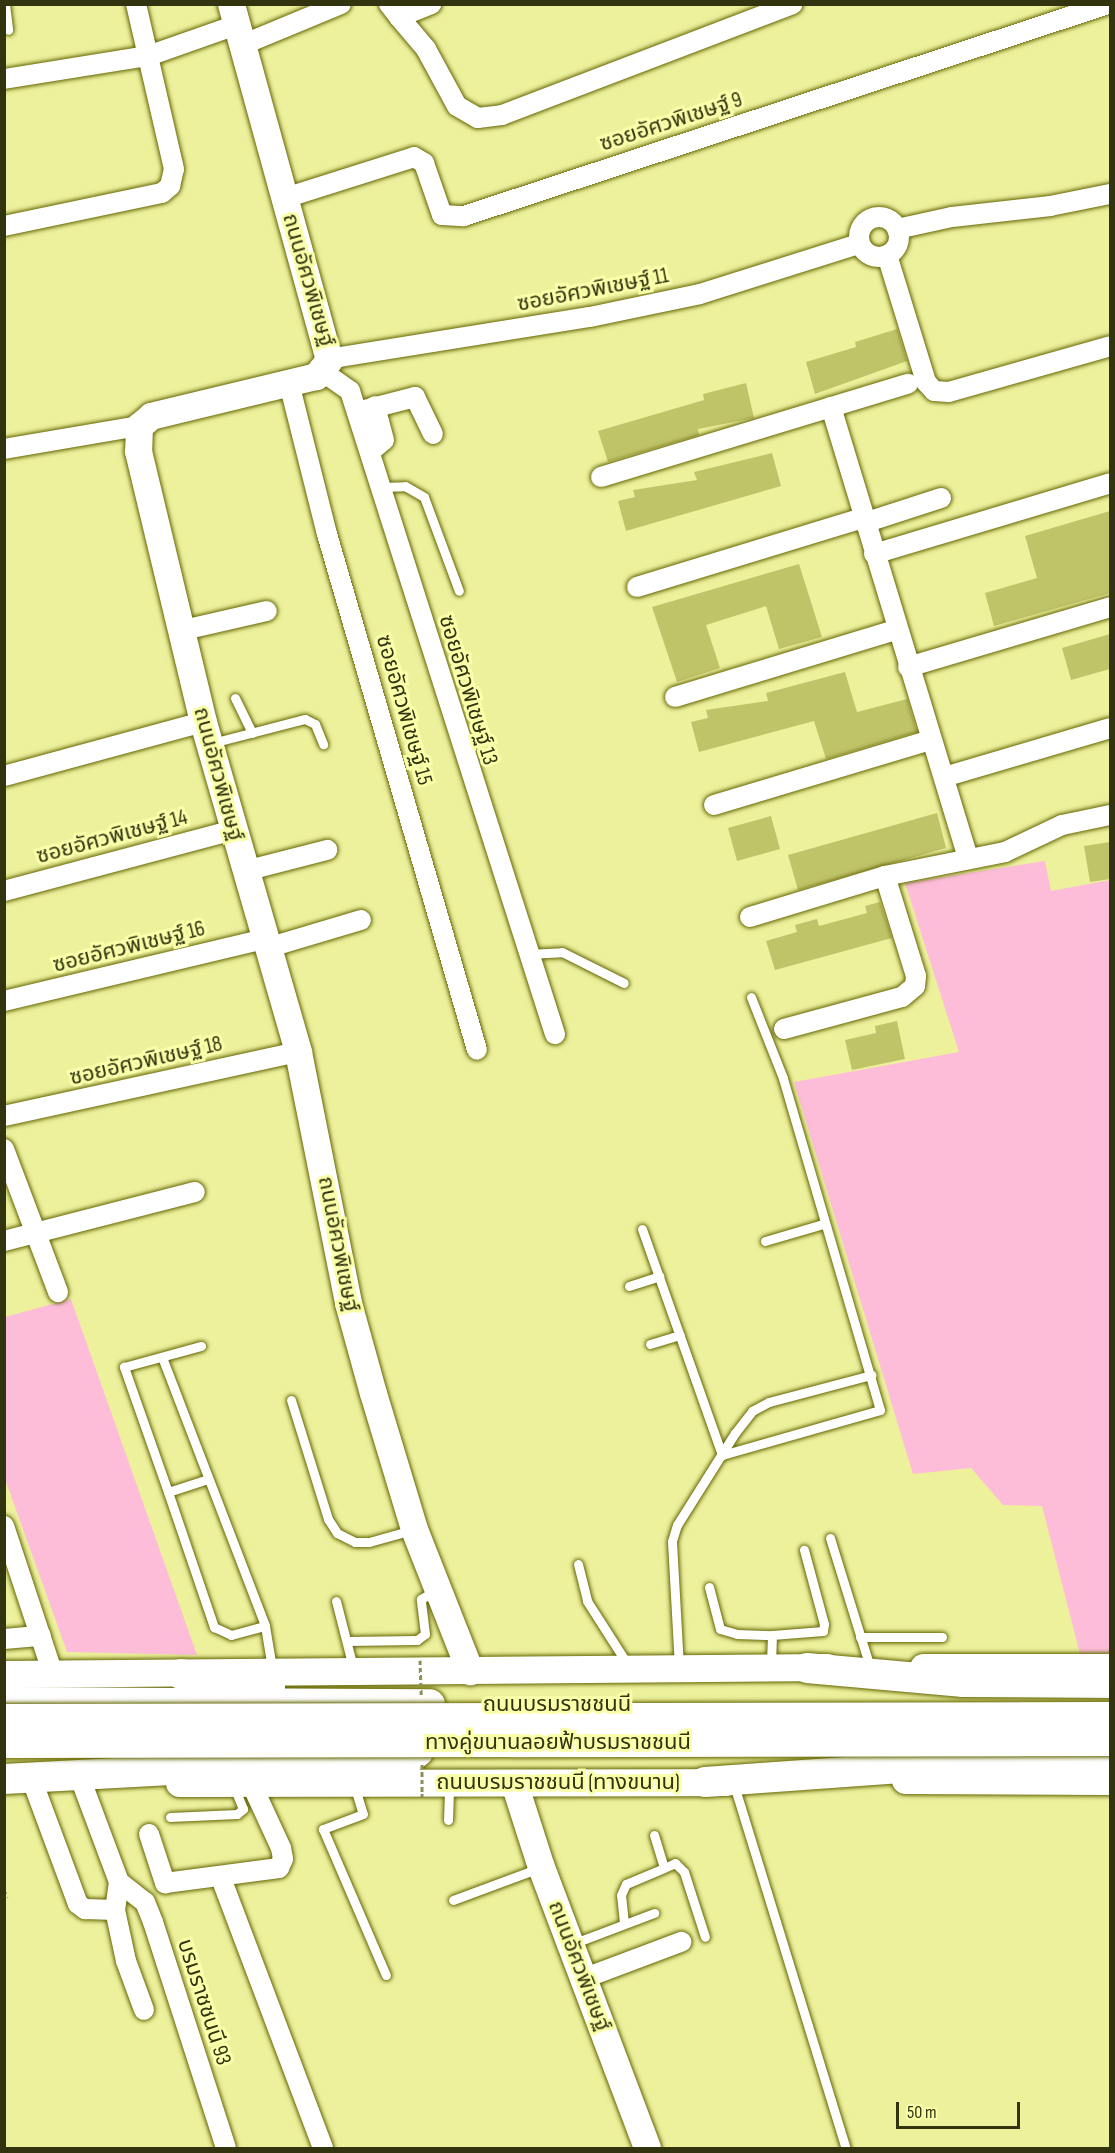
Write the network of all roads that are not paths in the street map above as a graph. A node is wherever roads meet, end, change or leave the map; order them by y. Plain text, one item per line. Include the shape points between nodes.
1 (5, 4) edge
2 (136, 4) edge
3 (341, 4) edge
4 (432, 4) edge
5 (792, 4) edge
6 (1108, 4) edge
7 (394, 11) edge
8 (236, 25) edge
9 (8, 30) dead end
10 (148, 56) junction
11 (4, 79) edge
12 (1110, 194) edge
13 (285, 198) junction
14 (4, 226) edge
15 (897, 229) junction
16 (859, 244) junction
17 (887, 255) junction
18 (1110, 346) edge
19 (326, 363) junction
20 (289, 383) junction
21 (908, 384) dead end
22 (831, 407) junction
23 (366, 409) junction
24 (139, 426) junction
25 (433, 434) dead end
26 (4, 449) edge
27 (601, 477) dead end
28 (1110, 483) edge
29 (381, 487) junction
30 (941, 498) dead end
31 (863, 520) junction
32 (874, 554) junction
33 (637, 587) dead end
34 (459, 591) dead end
35 (1110, 607) edge
36 (267, 611) dead end
37 (896, 630) junction
38 (179, 631) junction
39 (908, 667) junction
40 (675, 697) dead end
41 (235, 698) dead end
42 (1110, 728) edge
43 (206, 733) junction
44 (252, 733) junction
45 (931, 740) junction
46 (324, 744) dead end
47 (4, 776) edge
48 (944, 777) junction
49 (714, 805) dead end
50 (1110, 815) edge
51 (233, 830) junction
52 (327, 850) dead end
53 (968, 857) junction
54 (245, 872) junction
55 (885, 876) junction
56 (4, 891) edge
57 (750, 917) dead end
58 (361, 920) dead end
59 (266, 943) junction
60 (528, 954) junction
61 (624, 983) dead end
62 (751, 997) dead end
63 (4, 1001) edge
64 (784, 1029) dead end
65 (555, 1034) dead end
66 (477, 1050) dead end
67 (298, 1052) junction
68 (4, 1116) edge
69 (4, 1149) edge
70 (195, 1192) dead end
71 (823, 1224) junction
72 (642, 1229) dead end
73 (35, 1232) junction
74 (4, 1241) edge
75 (765, 1241) dead end
76 (659, 1276) junction
77 (629, 1286) dead end
78 (58, 1292) dead end
79 (680, 1335) junction
80 (650, 1344) dead end
81 (201, 1346) dead end
82 (162, 1357) junction
83 (871, 1375) junction
84 (291, 1400) dead end
85 (722, 1455) junction
86 (208, 1479) junction
87 (168, 1492) junction
88 (4, 1526) edge
89 (414, 1529) junction
90 (830, 1539) dead end
91 (804, 1550) dead end
92 (578, 1564) dead end
93 (709, 1587) dead end
94 (437, 1590) junction
95 (336, 1601) dead end
96 (265, 1626) junction
97 (772, 1635) junction
98 (41, 1636) junction
99 (860, 1637) junction
100 (942, 1637) dead end
101 (4, 1639) edge
102 (347, 1641) junction
103 (870, 1667) junction
104 (1110, 1667) edge
105 (771, 1668) junction
106 (807, 1668) junction
107 (679, 1669) junction
108 (631, 1670) junction
109 (470, 1671) junction
110 (355, 1672) junction
111 (273, 1673) junction
112 (4, 1674) edge
113 (54, 1674) junction
114 (181, 1674) junction
115 (1110, 1683) edge
116 (4, 1702) edge
117 (375, 1703) junction
118 (1110, 1703) edge
119 (1110, 1717) edge
120 (4, 1719) edge
121 (1110, 1741) edge
122 (4, 1743) edge
123 (1110, 1750) edge
124 (4, 1751) edge
125 (418, 1752) junction
126 (1110, 1763) edge
127 (1110, 1781) edge
128 (14, 1782) edge
129 (719, 1782) junction
130 (82, 1783) junction
131 (241, 1783) junction
132 (353, 1783) junction
133 (449, 1783) junction
134 (514, 1783) junction
135 (170, 1817) dead end
136 (448, 1821) dead end
137 (149, 1834) dead end
138 (654, 1834) dead end
139 (541, 1867) junction
140 (664, 1868) junction
141 (221, 1878) junction
142 (119, 1882) junction
143 (453, 1900) dead end
144 (115, 1910) junction
145 (654, 1913) dead end
146 (624, 1923) junction
147 (705, 1937) dead end
148 (681, 1942) dead end
149 (572, 1944) junction
150 (386, 1975) dead end
151 (585, 1978) junction
152 (144, 2010) dead end
153 (226, 2148) edge
154 (322, 2148) edge
155 (647, 2148) edge
156 (846, 2148) edge

1 - 9 lane
2 - 10 street
3 - 8 street
4 - 7 street
5 - 7 street via 502,115 478,118 457,106 426,49
6 - 13 street, ซอยอัศวพิเชษฐ์ 9 via 464,216 442,215 424,163 414,157
8 - 10 street
8 - 13 street, ถนนอัศวพิเชษฐ์
10 - 11 street
10 - 14 street via 174,169 170,186 144,199
12 - 15 street
13 - 19 street, ถนนอัศวพิเชษฐ์
15 - 16 street via 885,218 867,220 861,227
15 - 17 street via 898,244
16 - 17 street via 871,256
16 - 19 street, ซอยอัศวพิเชษฐ์ 11 via 700,294 590,317 340,357
17 - 18 street via 926,382 934,391 949,392
19 - 20 street, ถนนอัศวพิเชษฐ์
19 - 23 street, ซอยอัศวพิเชษฐ์ 13
20 - 24 street, ถนนอัศวพิเชษฐ์ via 151,416
20 - 66 street, ซอยอัศวพิเชษฐ์ 15 via 327,534
21 - 22 street
22 - 27 street
22 - 31 street
23 - 25 street via 416,397
23 - 29 street, ซอยอัศวพิเชษฐ์ 13 via 370,452
24 - 26 street
24 - 38 street, ถนนอัศวพิเชษฐ์ via 138,451
28 - 32 street
29 - 34 lane via 405,486 424,497
29 - 60 street, ซอยอัศวพิเชษฐ์ 13
30 - 31 street
31 - 32 street
31 - 33 street
32 - 37 street
35 - 39 street
36 - 38 street
37 - 39 street
37 - 40 street
38 - 43 street, ถนนอัศวพิเชษฐ์
39 - 45 street
41 - 44 lane
42 - 48 street
43 - 44 lane
43 - 47 street
43 - 51 street, ถนนอัศวพิเชษฐ์
44 - 46 lane via 305,719 315,724
45 - 48 street
45 - 49 street
48 - 53 street
50 - 53 street via 1062,825 1005,852
51 - 54 street, ถนนอัศวพิเชษฐ์
51 - 56 street, ซอยอัศวพิเชษฐ์ 14
52 - 54 street
53 - 55 street
54 - 59 street, ถนนอัศวพิเชษฐ์
55 - 57 street
55 - 64 street via 916,976 915,986 902,997
58 - 59 street, ซอยอัศวพิเชษฐ์ 16
59 - 63 street, ซอยอัศวพิเชษฐ์ 16
59 - 67 street, ถนนอัศวพิเชษฐ์
60 - 61 lane via 562,952
60 - 65 street, ซอยอัศวพิเชษฐ์ 13
62 - 71 lane via 783,1078
67 - 68 street, ซอยอัศวพิเชษฐ์ 18
67 - 89 street, ถนนอัศวพิเชษฐ์ via 348,1303
69 - 73 street
70 - 73 street
71 - 75 lane
71 - 83 lane
72 - 76 lane
73 - 74 street
73 - 78 street
76 - 77 lane
76 - 79 lane
79 - 80 lane
79 - 85 lane
81 - 82 lane
82 - 86 lane
82 - 87 lane via 129,1364 124,1374
83 - 85 lane via 769,1402 752,1411
83 - 85 lane via 880,1410
84 - 89 lane via 328,1519 338,1533 355,1542 369,1542
85 - 107 lane via 677,1525 672,1541
86 - 87 lane
86 - 96 lane
87 - 96 lane via 214,1627 231,1635
88 - 98 street
89 - 94 street, ถนนอัศวพิเชษฐ์
90 - 99 lane
91 - 97 lane via 823,1631
92 - 108 lane via 587,1600
93 - 97 lane via 720,1629 737,1634
94 - 102 lane via 422,1599 425,1634 417,1640
94 - 109 street, ถนนอัศวพิเชษฐ์
95 - 102 lane
96 - 111 lane
97 - 105 lane
98 - 101 street
98 - 113 street
99 - 100 lane
99 - 103 lane
102 - 110 lane
103 - 104 street
103 - 106 street
105 - 106 street
105 - 107 street
106 - 115 main road via 963,1682
107 - 108 street
108 - 109 street
109 - 110 street
110 - 111 street
111 - 114 street
112 - 113 street
113 - 114 street
114 - 117 main road
116 - 117 main road, ถนนบรมราชชนนี
117 - 118 main road, ถนนบรมราชชนนี
119 - 120 main road, ทางคู่ขนานลอยฟ้าบรมราชชนนี, bridge
121 - 122 main road, ทางคู่ขนานลอยฟ้าบรมราชชนนี, bridge
123 - 125 main road, ถนนบรมราชชนนี
124 - 125 main road, ถนนบรมราชชนนี
125 - 128 main road via 411,1758
126 - 129 main road via 967,1763
127 - 129 street, ถนนบรมราชชนนี (ทางขนาน)
128 - 130 street, ถนนบรมราชชนนี (ทางขนาน)
128 - 144 street via 78,1904 85,1909
129 - 134 street, ถนนบรมราชชนนี (ทางขนาน)
129 - 156 lane
130 - 131 street, ถนนบรมราชชนนี (ทางขนาน)
130 - 142 street
131 - 132 street, ถนนบรมราชชนนี (ทางขนาน)
131 - 135 lane via 243,1809 237,1814
131 - 141 street via 283,1859 279,1868 267,1872
132 - 133 street, ถนนบรมราชชนนี (ทางขนาน)
132 - 150 lane via 363,1814 323,1829
133 - 134 street, ถนนบรมราชชนนี (ทางขนาน)
133 - 136 lane
134 - 139 street, ถนนอัศวพิเชษฐ์
137 - 141 street via 165,1883
138 - 140 lane
139 - 143 lane
139 - 149 street, ถนนอัศวพิเชษฐ์
140 - 146 lane via 626,1884 621,1895
140 - 147 lane via 675,1863 684,1872
141 - 154 street
142 - 144 street
142 - 153 street, บรมราชชนนี 93 via 145,1902
144 - 152 street via 126,1961
145 - 146 lane
146 - 149 lane
148 - 151 street
149 - 151 street, ถนนอัศวพิเชษฐ์
151 - 155 street, ถนนอัศวพิเชษฐ์

